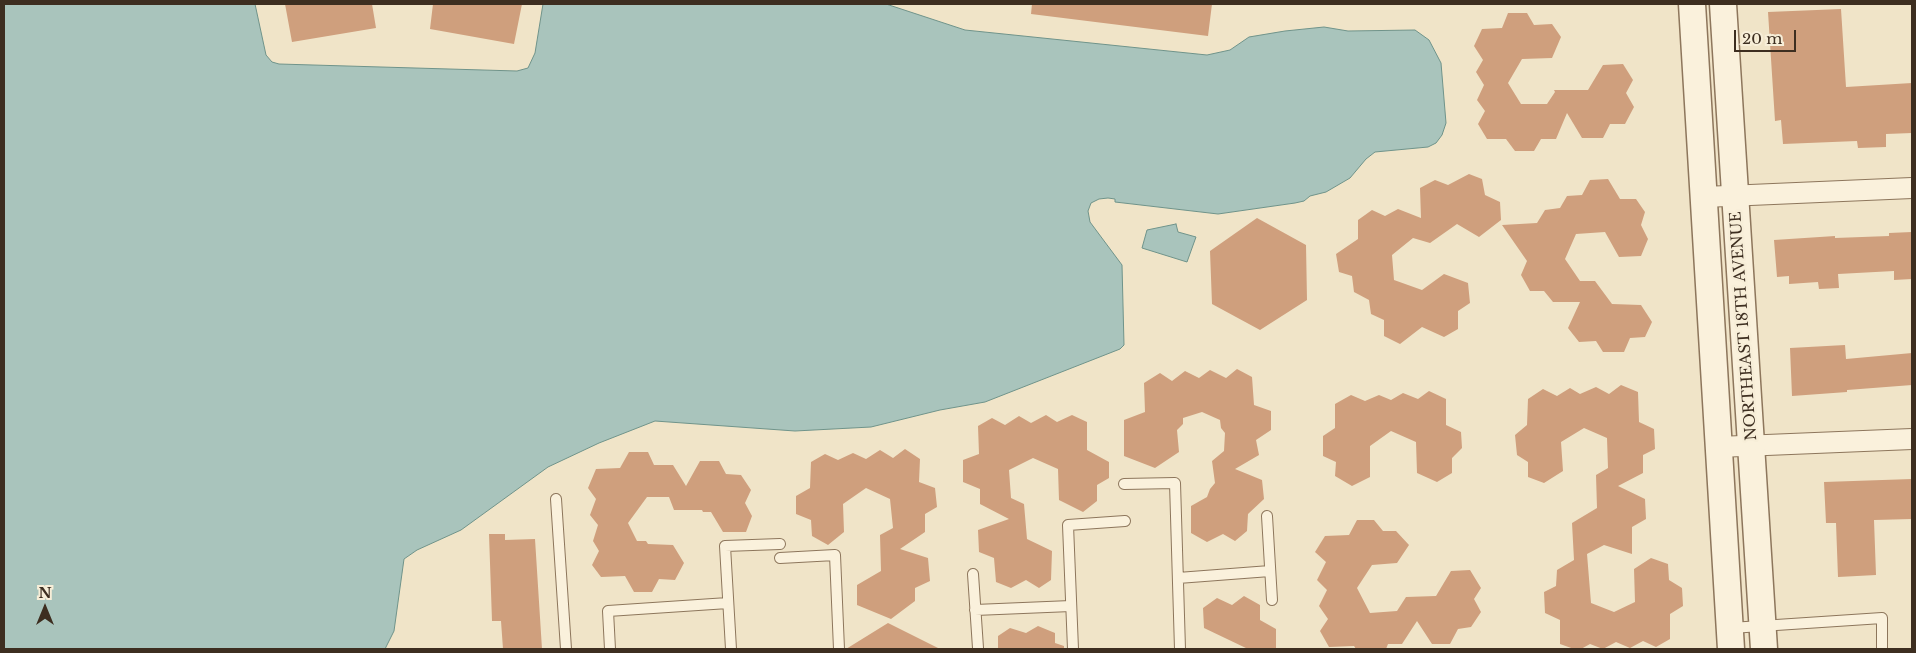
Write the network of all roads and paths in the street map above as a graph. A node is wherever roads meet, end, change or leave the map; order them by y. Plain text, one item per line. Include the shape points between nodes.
1 (1692, 4) edge
2 (1723, 4) edge
3 (1912, 188) edge
4 (1736, 195) junction
5 (1704, 197) junction
6 (1912, 439) edge
7 (1752, 446) junction
8 (1718, 447) junction
9 (1124, 484) dead end
10 (556, 500) dead end
11 (1266, 516) dead end
12 (1125, 521) dead end
13 (780, 544) dead end
14 (780, 558) dead end
15 (1270, 572) junction
16 (973, 574) dead end
17 (1178, 578) junction
18 (1272, 600) dead end
19 (728, 603) junction
20 (1072, 606) junction
21 (975, 610) junction
22 (1763, 638) edge
23 (1730, 639) edge
24 (978, 648) dead end
25 (566, 649) edge
26 (610, 649) edge
27 (731, 649) edge
28 (839, 649) edge
29 (1073, 649) edge
30 (1180, 649) edge
31 (1882, 649) edge

1 - 5 street
2 - 4 street, NORTHEAST 18TH AVENUE
3 - 4 street
4 - 5 street
4 - 7 street, NORTHEAST 18TH AVENUE
5 - 8 street
6 - 7 street
7 - 8 street
7 - 22 street, NORTHEAST 18TH AVENUE
8 - 23 street
9 - 17 lane via 1176,483
10 - 25 lane
11 - 15 lane
12 - 20 lane via 1068,525
13 - 19 lane via 725,546
14 - 28 lane via 835,555
15 - 17 lane
15 - 18 lane
16 - 21 lane
17 - 30 lane
19 - 26 lane via 608,611
19 - 27 lane
20 - 21 lane
20 - 29 lane
21 - 24 lane
22 - 23 lane
22 - 31 lane via 1882,618

